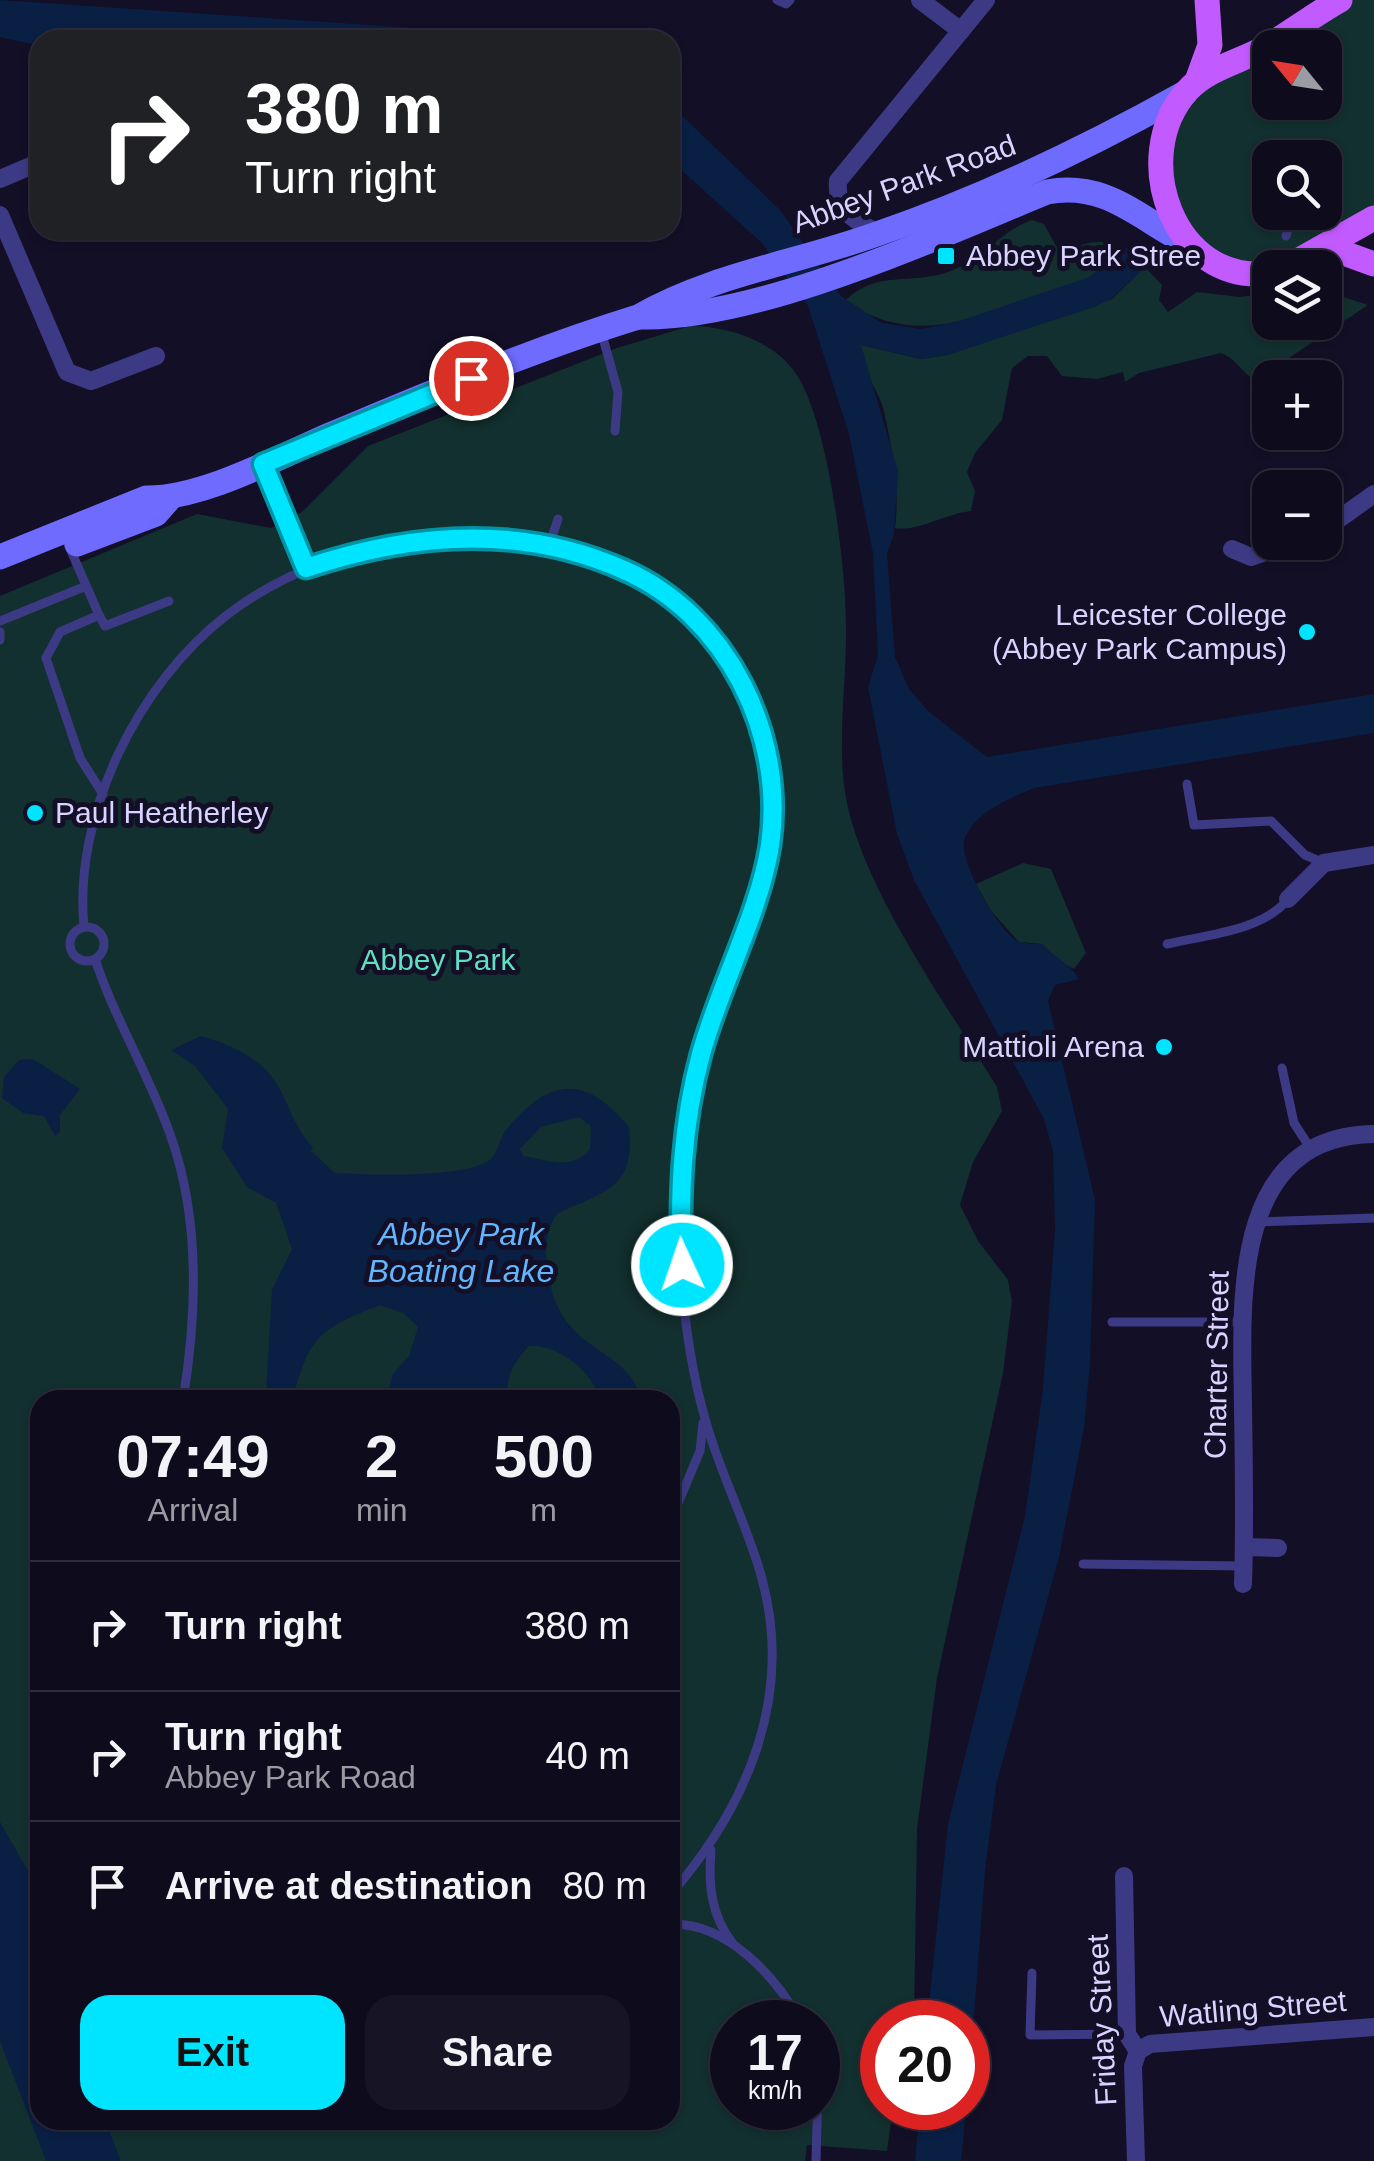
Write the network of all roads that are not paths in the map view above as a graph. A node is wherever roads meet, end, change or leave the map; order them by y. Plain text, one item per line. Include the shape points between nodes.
1 (777, 0) edge
2 (790, 0) edge
3 (920, 0) edge
4 (986, 0) edge
5 (1207, 0) edge
6 (1340, 0) edge
7 (961, 31) junction
8 (1191, 87) junction
9 (30, 166) edge
10 (0, 179) edge
11 (0, 214) edge
12 (1363, 224) edge
13 (1288, 230) edge
14 (879, 234) junction
15 (1286, 236) dead end
16 (1189, 244) junction
17 (1327, 247) junction
18 (1321, 250) edge
19 (1374, 264) edge
20 (1252, 274) edge
21 (638, 318) junction
22 (600, 329) junction
23 (156, 356) dead end
24 (615, 431) dead end
25 (263, 464) junction
26 (1374, 494) edge
27 (1342, 517) edge
28 (558, 519) dead end
29 (66, 539) junction
30 (549, 546) junction
31 (1232, 550) dead end
32 (0, 557) edge
33 (1252, 557) edge
34 (306, 568) junction
35 (0, 574) edge
36 (86, 586) junction
37 (169, 600) dead end
38 (99, 616) junction
39 (0, 621) edge
40 (0, 632) edge
41 (0, 640) edge
42 (1187, 784) dead end
43 (103, 794) junction
44 (1374, 855) edge
45 (1324, 863) junction
46 (1288, 899) joint
47 (84, 927) junction
48 (1167, 944) dead end
49 (96, 958) junction
50 (1282, 1068) dead end
51 (1374, 1134) edge
52 (1312, 1151) junction
53 (1374, 1218) edge
54 (1255, 1222) junction
55 (1112, 1322) dead end
56 (1242, 1322) junction
57 (184, 1390) edge
58 (704, 1415) junction
59 (680, 1498) edge
60 (1278, 1548) dead end
61 (1083, 1564) dead end
62 (1244, 1566) junction
63 (711, 1848) junction
64 (1124, 1876) dead end
65 (680, 1884) edge
66 (680, 1926) edge
67 (735, 1946) junction
68 (1032, 1973) dead end
69 (786, 2000) edge
70 (1374, 2027) edge
71 (1127, 2034) junction
72 (1138, 2052) junction
73 (817, 2130) edge
74 (816, 2161) edge
75 (1136, 2161) edge

1 - 2 lane
3 - 7 street
4 - 7 street
5 - 8 main road via 1210,45
6 - 8 main road
7 - 14 street via 838,181 846,213
8 - 14 main road, Abbey Park Road via 996,189
8 - 16 main road via 1164,133 1160,176 1171,216
9 - 10 street
11 - 23 street via 67,372 91,381
12 - 17 main road
13 - 15 lane
14 - 21 main road, Abbey Park Road via 668,300
16 - 20 main road via 1228,269
16 - 21 main road, Abbey Park Road via 1105,194 1069,188 752,299 672,318
17 - 18 main road
17 - 19 main road
21 - 22 main road, Abbey Park Road
22 - 24 lane via 618,392
22 - 25 main road, Abbey Park Road
25 - 29 main road, Abbey Park Road via 170,498 146,498
25 - 34 lane
26 - 27 street
28 - 30 lane
29 - 32 main road, Abbey Park Road
29 - 35 main road, Abbey Park Road
29 - 36 lane
30 - 34 lane via 442,537
30 - 58 lane via 649,580 696,619 733,663 765,746 770,847 700,1058 679,1198 688,1323
31 - 33 street
34 - 43 lane via 226,615 169,673 122,747
36 - 38 lane
36 - 39 lane
37 - 38 lane via 104,626
38 - 43 lane via 60,632 46,658 80,758
40 - 41 lane
42 - 45 lane via 1194,824 1270,821 1305,856
43 - 47 lane via 91,839
44 - 45 street
45 - 46 street
46 - 48 lane via 1259,920
47 - 49 lane via 104,940
47 - 49 lane via 72,936 72,951 80,959
49 - 57 lane via 111,1007 164,1118 186,1194 192,1310
50 - 52 lane via 1294,1122
51 - 52 street, Charter Street via 1346,1136
52 - 54 street, Charter Street via 1279,1181
53 - 54 lane
54 - 56 street, Charter Street via 1244,1264
55 - 56 lane
56 - 62 street, Charter Street
58 - 59 lane via 700,1451
58 - 63 lane via 762,1580 772,1635 772,1684 745,1786
60 - 62 street
61 - 62 lane
63 - 65 lane
63 - 67 lane via 718,1924
64 - 71 street, Friday Street
66 - 67 lane
67 - 69 lane
68 - 71 lane via 1030,2035
70 - 72 street, Watling Street via 1150,2044
71 - 72 street, Friday Street
72 - 75 street, Friday Street
73 - 74 lane

